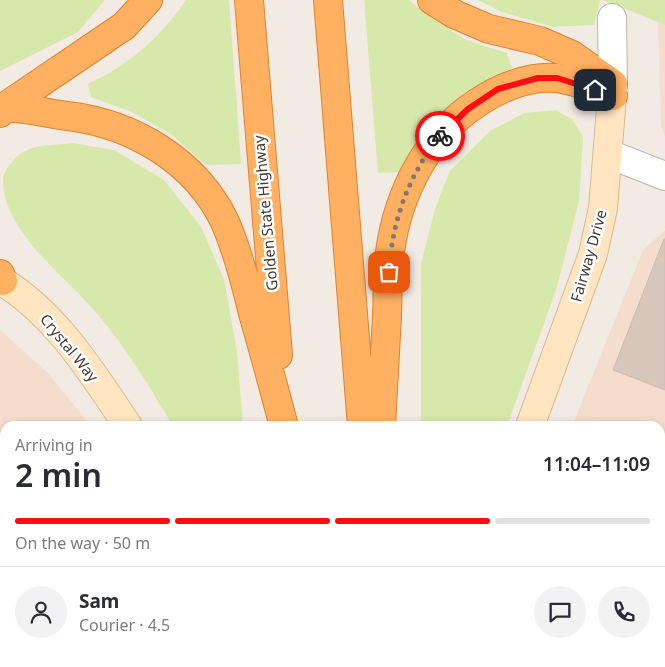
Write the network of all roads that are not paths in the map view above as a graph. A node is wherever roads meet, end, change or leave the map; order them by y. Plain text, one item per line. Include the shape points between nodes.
1 (148, 0) edge
2 (249, 0) edge
3 (328, 0) edge
4 (432, 0) edge
5 (612, 18) dead end
6 (613, 90) junction
7 (1, 110) edge
8 (609, 154) junction
9 (665, 176) edge
10 (1, 279) edge
11 (125, 421) edge
12 (282, 421) edge
13 (283, 421) edge
14 (362, 421) edge
15 (381, 421) edge
16 (532, 421) edge

1 - 7 highway via 124,26
2 - 13 highway, Golden State Highway
3 - 14 highway
4 - 6 highway via 454,14 489,29 540,41 572,55
5 - 6 street, Fairway Drive
6 - 8 street, Fairway Drive
6 - 15 highway via 557,78 538,78 498,89 468,109 428,151 396,217 390,253
7 - 12 highway via 92,119 124,129 157,146 206,192 224,221 236,253
8 - 9 street
8 - 16 street, Fairway Drive via 603,208 593,254
10 - 11 street, Crystal Way via 57,328

